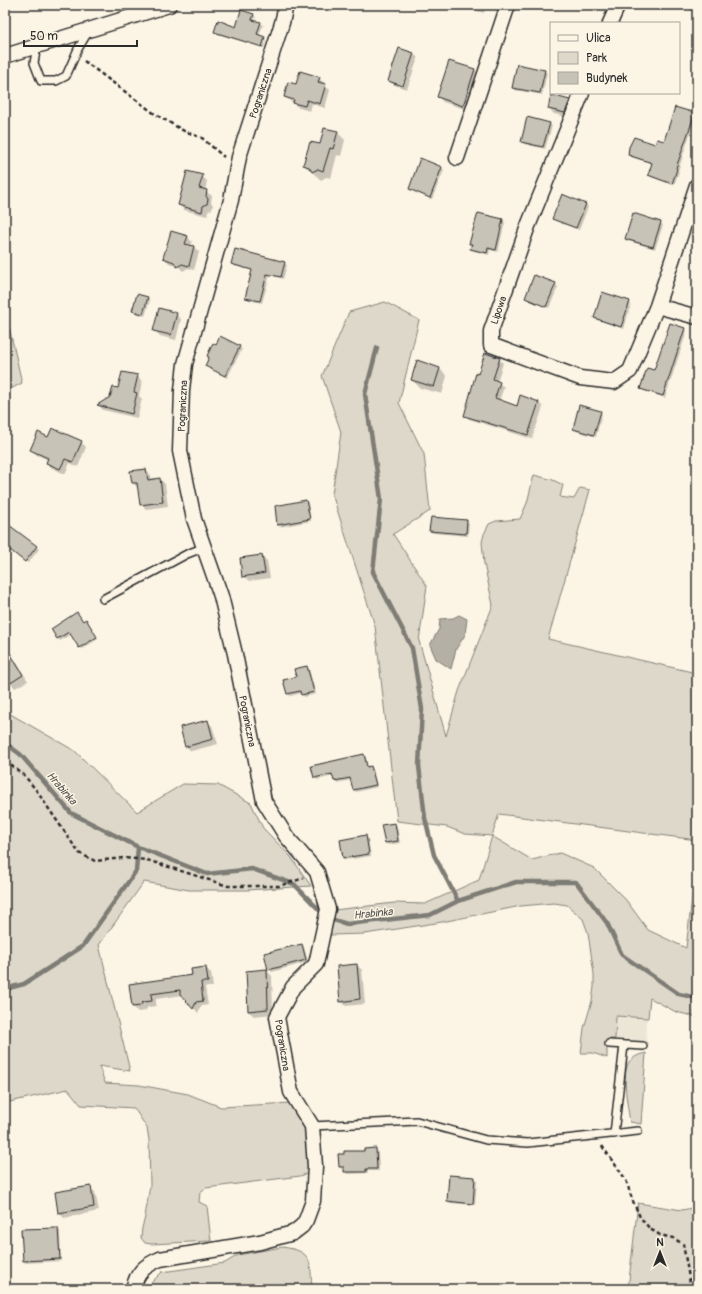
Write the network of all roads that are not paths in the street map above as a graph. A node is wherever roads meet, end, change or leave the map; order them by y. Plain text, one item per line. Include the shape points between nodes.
1 (169, 5) edge
2 (286, 5) edge
3 (508, 5) edge
4 (618, 5) edge
5 (610, 22) edge
6 (88, 31) junction
7 (37, 46) junction
8 (5, 56) edge
9 (582, 94) edge
10 (457, 158) dead end
11 (697, 185) edge
12 (657, 306) junction
13 (697, 317) edge
14 (205, 547) junction
15 (103, 599) dead end
16 (609, 1044) dead end
17 (624, 1045) junction
18 (643, 1046) dead end
19 (312, 1126) junction
20 (638, 1131) dead end
21 (614, 1134) junction
22 (133, 1289) edge

1 - 6 street
2 - 14 street, Pograniczna via 239,157 230,200 185,364 180,451 194,519
3 - 10 street
4 - 5 street
6 - 7 street
6 - 7 lane via 66,76 56,81 41,80 34,63
7 - 8 street
9 - 12 street, Lipowa via 528,226 491,331 491,346 580,378 614,382 630,371
11 - 12 street, Lipowa
12 - 13 street
14 - 15 lane
14 - 19 street, Pograniczna via 221,596 235,654 264,802 286,836 317,872 328,909 316,964 293,987 277,1017 292,1092
16 - 17 lane
17 - 18 lane
17 - 21 lane
19 - 21 lane via 417,1121 486,1140 528,1143
19 - 22 street, Pograniczna via 313,1201 302,1226 293,1233 260,1242 160,1259 139,1273
20 - 21 lane

